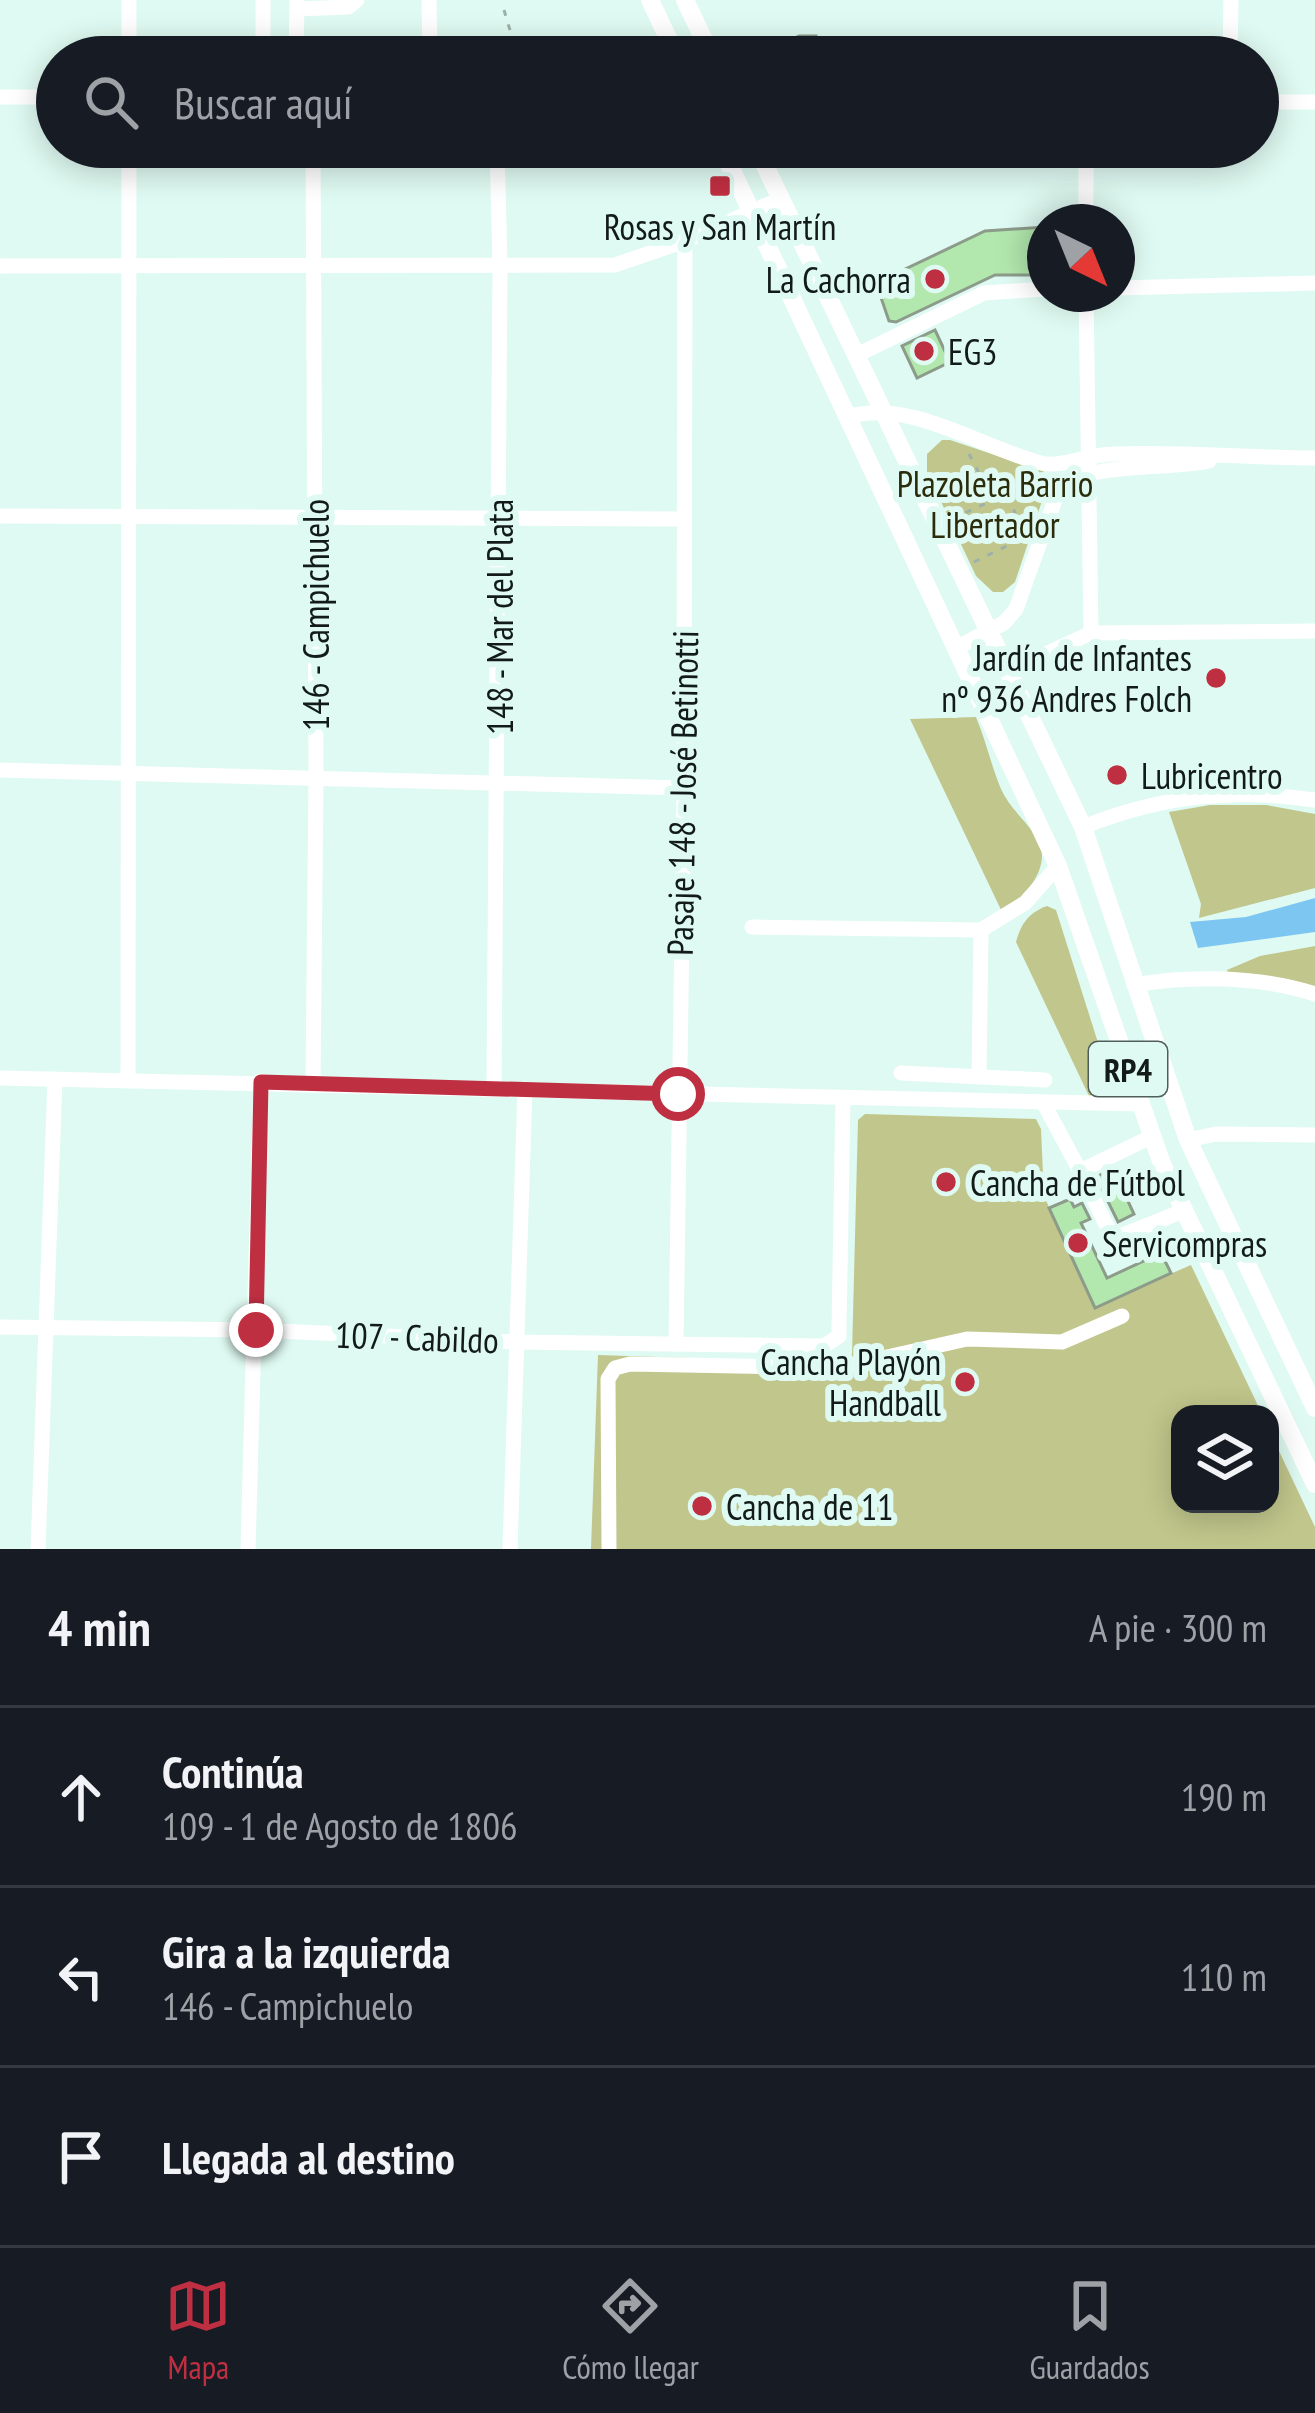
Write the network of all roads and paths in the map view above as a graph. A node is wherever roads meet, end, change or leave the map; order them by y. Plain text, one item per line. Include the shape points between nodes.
1 (129, 0) edge
2 (262, 0) edge
3 (356, 0) edge
4 (429, 0) edge
5 (650, 0) edge
6 (685, 0) edge
7 (1231, 0) edge
8 (297, 4) edge
9 (504, 10) dead end
10 (129, 36) edge
11 (262, 36) edge
12 (296, 36) edge
13 (430, 36) edge
14 (512, 36) edge
15 (667, 36) edge
16 (702, 36) edge
17 (1230, 36) edge
18 (0, 97) edge
19 (36, 97) edge
20 (1279, 102) edge
21 (1315, 102) edge
22 (128, 168) edge
23 (313, 168) edge
24 (497, 168) edge
25 (731, 168) edge
26 (767, 168) edge
27 (1086, 168) edge
28 (782, 198) junction
29 (1086, 204) edge
30 (752, 213) junction
31 (685, 241) junction
32 (500, 265) junction
33 (0, 266) edge
34 (129, 266) junction
35 (315, 267) junction
36 (1315, 284) edge
37 (1135, 288) edge
38 (1027, 290) edge
39 (1086, 312) edge
40 (857, 355) junction
41 (884, 411) junction
42 (847, 417) junction
43 (958, 435) junction
44 (1315, 458) edge
45 (1088, 463) junction
46 (1047, 475) dead end
47 (1006, 494) junction
48 (993, 500) junction
49 (0, 516) edge
50 (314, 516) junction
51 (129, 517) junction
52 (499, 518) junction
53 (684, 519) junction
54 (939, 526) junction
55 (959, 569) junction
56 (1315, 631) edge
57 (989, 632) junction
58 (1090, 633) junction
59 (956, 648) junction
60 (1009, 671) junction
61 (0, 770) edge
62 (129, 772) junction
63 (316, 777) junction
64 (498, 785) junction
65 (684, 788) junction
66 (1315, 800) edge
67 (1083, 827) junction
68 (1058, 866) junction
69 (752, 927) dead end
70 (981, 931) junction
71 (1134, 985) junction
72 (1315, 994) edge
73 (901, 1073) dead end
74 (979, 1077) junction
75 (0, 1078) edge
76 (55, 1079) junction
77 (128, 1080) junction
78 (1046, 1080) dead end
79 (261, 1082) junction
80 (313, 1082) junction
81 (494, 1088) junction
82 (525, 1089) junction
83 (678, 1094) junction
84 (843, 1098) junction
85 (1044, 1104) junction
86 (1140, 1104) junction
87 (1315, 1135) edge
88 (1151, 1137) junction
89 (1188, 1140) junction
90 (1080, 1171) junction
91 (1184, 1211) junction
92 (1122, 1316) dead end
93 (0, 1327) edge
94 (48, 1328) junction
95 (256, 1330) junction
96 (516, 1342) junction
97 (676, 1344) junction
98 (1315, 1408) edge
99 (1315, 1484) edge
100 (38, 1549) edge
101 (248, 1549) edge
102 (510, 1549) edge
103 (609, 1549) edge

1 - 10 street
2 - 11 street
3 - 8 street via 348,7
4 - 13 street
5 - 15 main road
6 - 16 main road
7 - 17 street
8 - 12 street
9 - 14 path
18 - 19 street
20 - 21 street
22 - 34 street
23 - 35 street, 146 - Campichuelo
24 - 32 street, 148 - Mar del Plata
25 - 30 main road, RP4
26 - 28 main road, RP4
27 - 29 street
28 - 30 street
28 - 40 main road, RP4
30 - 31 street
30 - 42 main road, RP4
31 - 32 street via 624,264
31 - 53 street, Pasaje 148 - José Betinotti
32 - 35 street
32 - 52 street, 148 - Mar del Plata
33 - 34 street
34 - 35 street
34 - 51 street
35 - 50 street, 146 - Campichuelo
36 - 37 street
38 - 40 street via 984,293
39 - 45 street
40 - 41 main road, RP4
41 - 42 street
41 - 43 street
41 - 54 main road, RP4
42 - 59 main road, RP4
43 - 45 street via 1043,464
43 - 48 path
44 - 45 street via 1223,458 1178,468
45 - 57 street via 1059,489 1016,609
45 - 58 street
46 - 47 path
47 - 48 path
47 - 55 path via 1027,537
48 - 54 path
49 - 51 street
50 - 51 street
50 - 52 street
50 - 63 street, 146 - Campichuelo
51 - 62 street
52 - 53 street
52 - 64 street, 148 - Mar del Plata
53 - 65 street, Pasaje 148 - José Betinotti
54 - 55 main road, RP4
55 - 57 main road, RP4
56 - 58 street
57 - 59 street
57 - 60 main road, RP4
58 - 60 street
59 - 68 main road, RP4
60 - 67 main road, RP4
61 - 62 street
62 - 63 street
62 - 77 street
63 - 64 street
63 - 80 street, 146 - Campichuelo
64 - 65 street
64 - 81 street, 148 - Mar del Plata
65 - 83 street, Pasaje 148 - José Betinotti
66 - 67 street via 1204,794
67 - 71 main road, RP4
68 - 70 street via 1025,903
68 - 86 main road, RP4
69 - 70 street
70 - 74 street
71 - 72 street via 1271,983
71 - 89 main road, RP4
73 - 74 street
74 - 78 street
75 - 76 street
76 - 77 street
76 - 94 street
77 - 79 street
79 - 80 street
79 - 95 street
80 - 81 street
81 - 82 street
82 - 83 street
82 - 96 street
83 - 84 street
83 - 97 street, Pasaje 148 - José Betinotti
84 - 85 street
84 - 97 street, 107 - Cabildo via 839,1329 832,1341
85 - 86 street
85 - 90 street
86 - 88 main road, RP4
87 - 89 street
88 - 90 street
88 - 91 main road, RP4
89 - 98 main road, RP4
90 - 91 street via 1113,1239
91 - 99 main road, RP4
92 - 103 street via 1062,1342 967,1339 838,1368 615,1368 608,1379
93 - 94 street, 107 - Cabildo
94 - 95 street, 107 - Cabildo
94 - 100 street
95 - 96 street, 107 - Cabildo
95 - 101 street
96 - 97 street, 107 - Cabildo
96 - 102 street

